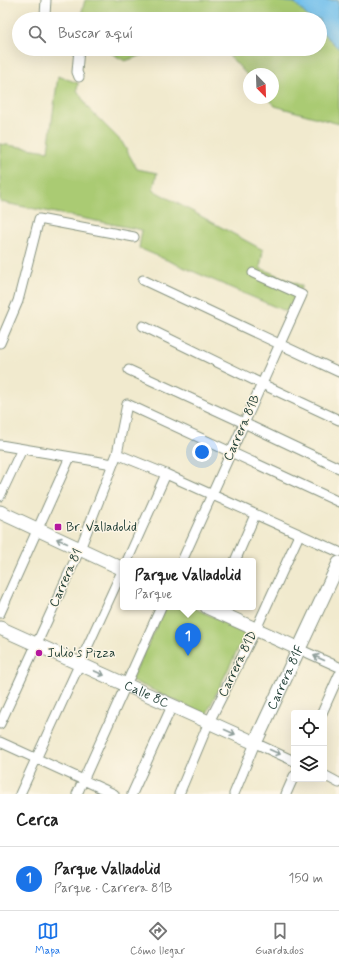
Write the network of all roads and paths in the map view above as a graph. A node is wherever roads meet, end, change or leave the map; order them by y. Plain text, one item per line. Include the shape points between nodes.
1 (46, 0) edge
2 (45, 12) edge
3 (78, 56) edge
4 (79, 76) dead end
5 (134, 237) dead end
6 (253, 274) dead end
7 (144, 280) dead end
8 (143, 326) dead end
9 (0, 343) edge
10 (280, 345) junction
11 (130, 370) dead end
12 (339, 372) edge
13 (262, 384) junction
14 (339, 420) edge
15 (244, 423) junction
16 (0, 445) edge
17 (22, 449) junction
18 (231, 452) junction
19 (117, 454) junction
20 (70, 457) junction
21 (113, 464) junction
22 (339, 468) edge
23 (166, 474) junction
24 (212, 495) junction
25 (0, 496) edge
26 (339, 502) edge
27 (0, 512) edge
28 (256, 515) junction
29 (38, 530) junction
30 (299, 535) junction
31 (80, 549) junction
32 (339, 552) edge
33 (128, 558) edge
34 (183, 558) edge
35 (236, 558) edge
36 (339, 562) edge
37 (120, 568) edge
38 (120, 576) edge
39 (160, 610) edge
40 (215, 610) edge
41 (0, 613) edge
42 (0, 628) edge
43 (256, 629) junction
44 (36, 644) junction
45 (299, 649) junction
46 (80, 664) junction
47 (339, 667) edge
48 (339, 675) edge
49 (126, 685) junction
50 (172, 706) junction
51 (323, 710) edge
52 (209, 722) junction
53 (0, 724) edge
54 (0, 742) edge
55 (255, 743) junction
56 (37, 759) junction
57 (291, 760) edge
58 (327, 777) edge
59 (83, 780) junction
60 (291, 782) edge
61 (339, 783) edge
62 (20, 794) edge
63 (77, 794) edge
64 (114, 794) edge
65 (132, 794) edge
66 (179, 794) edge
67 (234, 794) edge
68 (286, 794) edge

1 - 2 street
3 - 4 street
5 - 9 street via 39,219 18,301
6 - 10 street, Carrera 81B via 302,295
7 - 10 street
8 - 13 street
10 - 12 street
10 - 13 street, Carrera 81B
11 - 15 street
13 - 14 street
13 - 15 street, Carrera 81B
15 - 18 street, Carrera 81B
15 - 22 street
16 - 17 street
17 - 20 street
17 - 25 street
18 - 19 street, Carrera 81 via 127,404
18 - 24 street, Carrera 81B
18 - 26 street
19 - 21 street, Carrera 81
19 - 23 street
20 - 21 street
20 - 29 street
21 - 31 street, Carrera 81
23 - 24 street
23 - 33 street
24 - 28 street
24 - 34 street, Carrera 81B
27 - 29 street
28 - 30 street
28 - 35 street
31 -> 29 street
29 - 41 street
30 - 32 street
30 - 43 street, Carrera 81D
31 - 37 street
31 - 44 street, Carrera 81
36 - 45 street, Carrera 81F
38 - 46 street
39 - 49 street
40 - 43 street
42 - 44 street, Calle 8C
43 - 45 street
43 - 52 street, Carrera 81D
44 - 46 street, Calle 8C
44 - 53 street, Carrera 81
47 -> 45 street
45 - 55 street, Carrera 81F
46 -> 49 street, Calle 8C
46 - 56 street
48 - 51 street
49 - 50 street, Calle 8C
49 - 59 street
50 - 52 street, Calle 8C
50 - 65 street
52 -> 55 street, Calle 8C
52 - 66 street, Carrera 81D
54 - 56 street
55 -> 57 street, Calle 8C
55 - 67 street, Carrera 81F
56 - 59 street
56 - 62 street
58 - 61 street
59 - 63 street
59 - 64 street
60 - 68 street

